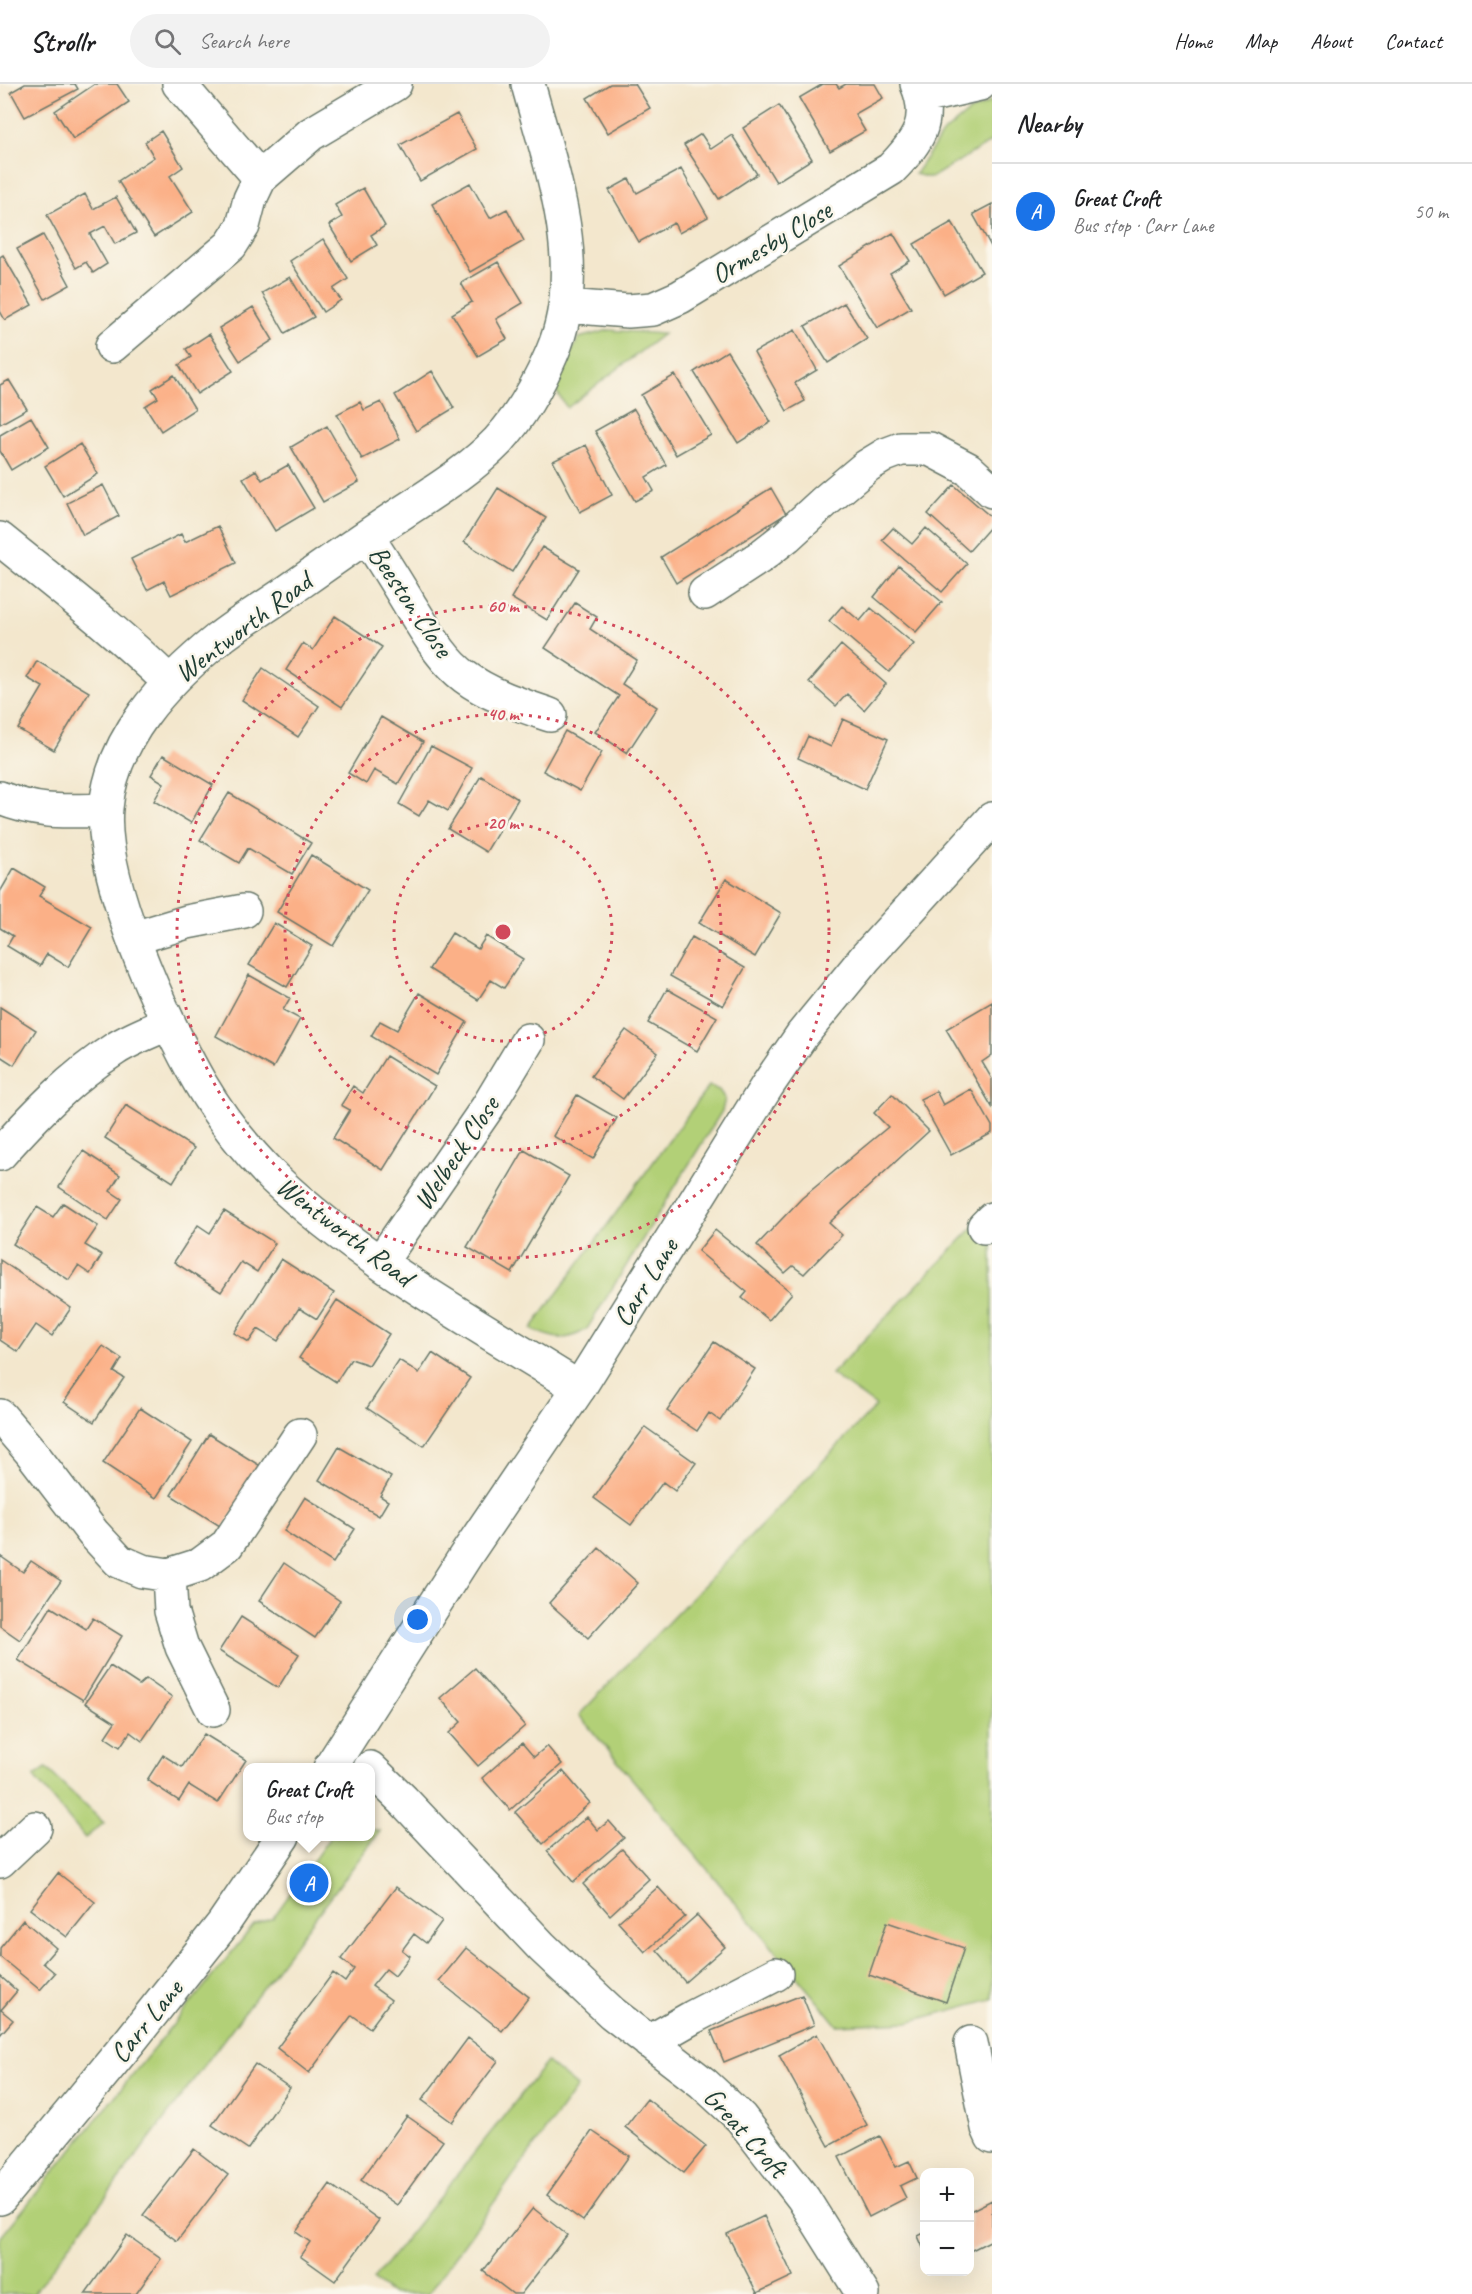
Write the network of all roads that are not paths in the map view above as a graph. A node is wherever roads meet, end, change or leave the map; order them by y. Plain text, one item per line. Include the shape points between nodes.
1 (179, 84) edge
2 (395, 84) edge
3 (528, 84) edge
4 (980, 84) edge
5 (920, 91) edge
6 (260, 178) junction
7 (566, 306) junction
8 (112, 346) dead end
9 (992, 491) edge
10 (367, 536) junction
11 (0, 539) edge
12 (705, 593) dead end
13 (169, 682) junction
14 (550, 715) dead end
15 (0, 798) edge
16 (105, 810) junction
17 (992, 819) edge
18 (244, 911) dead end
19 (134, 938) junction
20 (169, 1023) junction
21 (528, 1040) dead end
22 (0, 1154) edge
23 (380, 1263) junction
24 (579, 1388) junction
25 (0, 1416) edge
26 (300, 1435) dead end
27 (170, 1575) junction
28 (213, 1710) dead end
29 (337, 1756) edge
30 (356, 1763) edge
31 (375, 1773) edge
32 (35, 1828) dead end
33 (280, 1841) edge
34 (0, 1861) edge
35 (776, 1974) dead end
36 (650, 2042) junction
37 (972, 2043) dead end
38 (992, 2137) edge
39 (0, 2198) edge
40 (863, 2294) edge

1 - 6 street
2 - 6 street via 311,134
3 - 7 street, Wentworth Road via 563,220 568,267
4 - 5 street, Ormesby Close
5 - 7 street, Ormesby Close via 922,123 912,148 891,169 680,297 653,309
6 - 8 street via 243,226 231,245
7 - 10 street, Wentworth Road via 554,351 530,398 497,441 456,477
9 - 12 street via 968,469 930,449 901,449 867,466 788,536
10 - 13 street, Wentworth Road via 221,637
10 - 14 street, Beeston Close via 451,664 482,687
11 - 13 street via 97,616
13 - 16 street, Wentworth Road via 119,754
15 - 16 street via 47,812
16 - 19 street, Wentworth Road via 111,863
17 - 24 street, Carr Lane via 866,957 802,1035
18 - 19 street
19 - 20 street, Wentworth Road
20 - 22 street via 117,1048 78,1075
20 - 23 street, Wentworth Road via 200,1084 234,1134 272,1176 320,1219
21 - 23 street, Welbeck Close via 488,1108
23 - 24 street, Wentworth Road
24 - 29 street, Carr Lane
25 - 27 street via 120,1561 142,1571
26 - 27 street via 227,1545 200,1565
27 - 28 street via 171,1611 182,1647
29 - 30 street, Great Croft
31 - 36 street, Great Croft via 542,1947 606,2008
32 - 34 street
33 - 39 street, Carr Lane via 223,1924
35 - 36 street
36 - 40 street, Great Croft via 741,2118 803,2198
37 - 38 street

